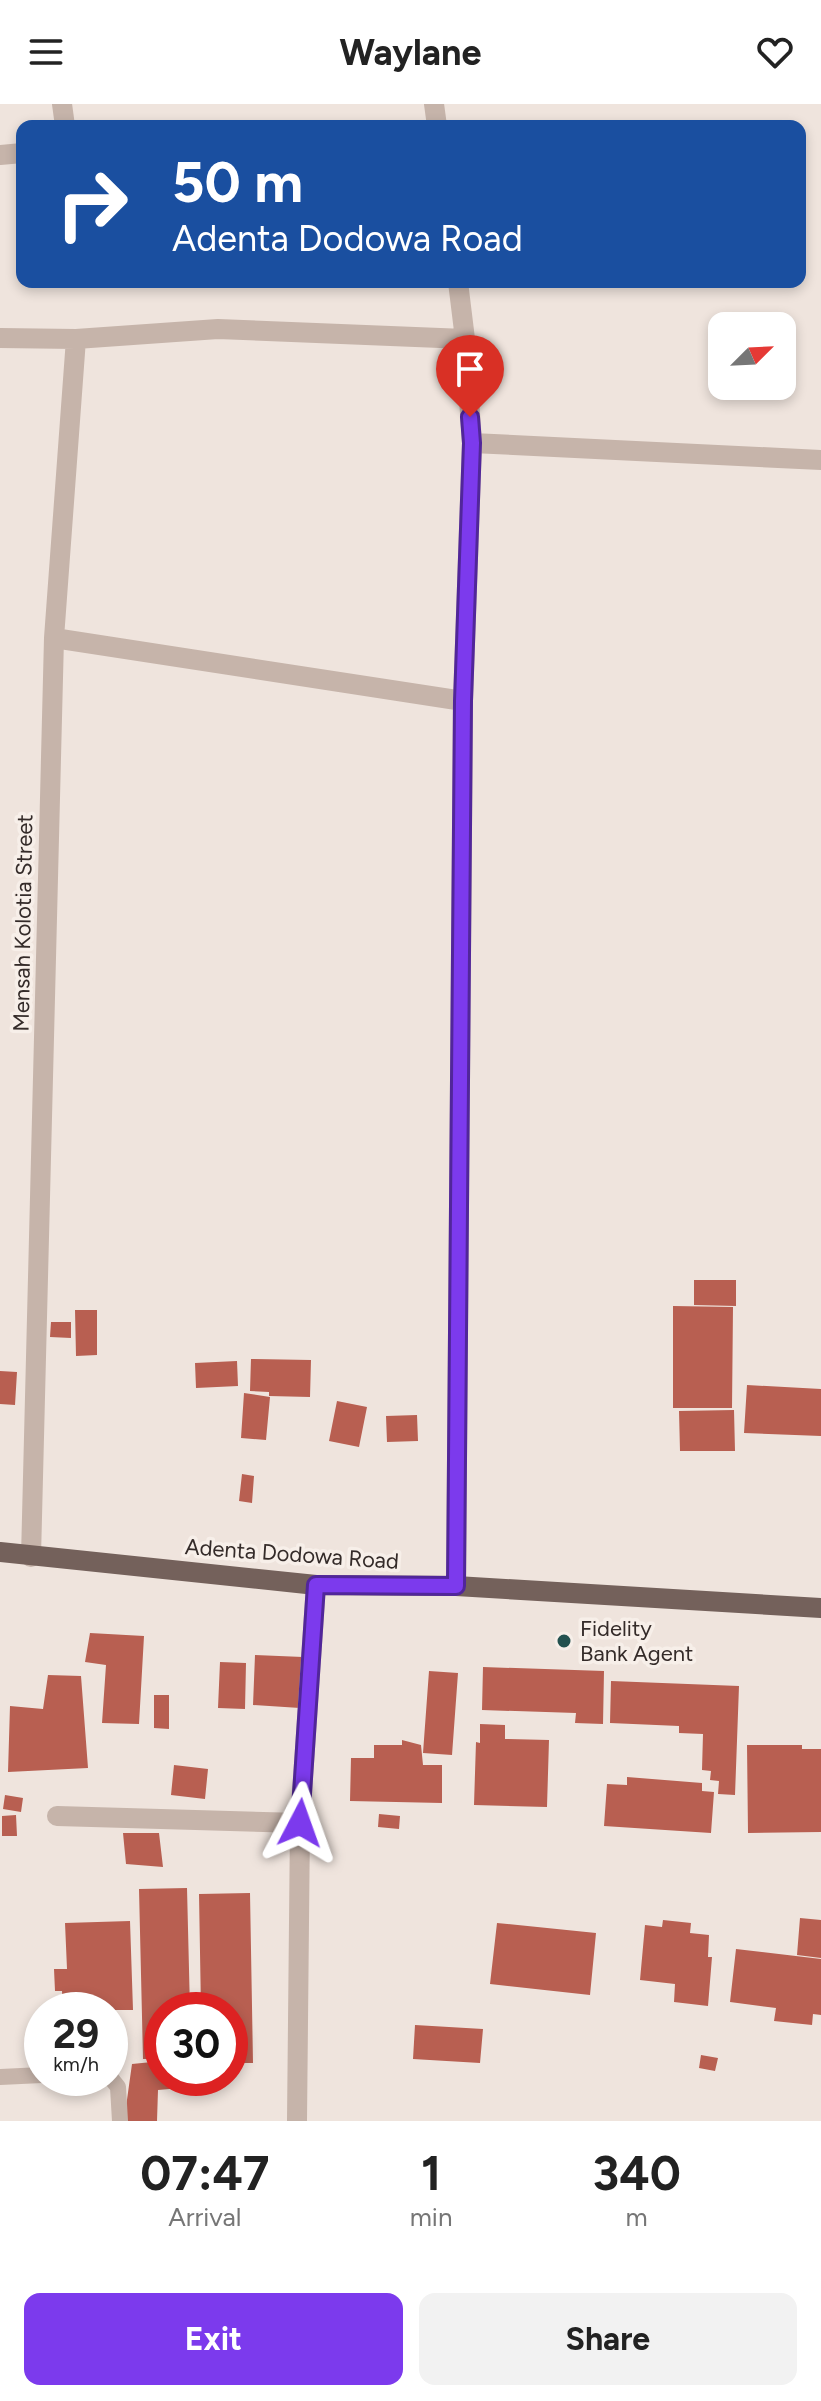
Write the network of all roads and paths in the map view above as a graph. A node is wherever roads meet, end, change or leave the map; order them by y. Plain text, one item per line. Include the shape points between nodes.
1 (459, 288) edge
2 (0, 338) edge
3 (76, 339) junction
4 (465, 339) junction
5 (472, 443) junction
6 (821, 460) edge
7 (54, 638) junction
8 (463, 701) junction
9 (0, 1552) edge
10 (31, 1557) junction
11 (316, 1585) junction
12 (456, 1586) junction
13 (821, 1608) edge
14 (57, 1816) dead end
15 (300, 1823) junction
16 (24, 2076) edge
17 (0, 2077) edge
18 (119, 2096) edge
19 (120, 2121) edge
20 (297, 2121) edge

1 - 4 street
2 - 3 street
3 - 4 street via 218,329
3 - 7 street, Mensah Kolotia Street
4 - 5 street
5 - 6 street
5 - 8 street
7 - 8 street
7 - 10 street, Mensah Kolotia Street
8 - 12 street
9 - 10 main road, Adenta Dodowa Road
10 - 11 main road, Adenta Dodowa Road
11 - 12 main road, Adenta Dodowa Road
11 - 15 street
12 - 13 main road, Adenta Dodowa Road
14 - 15 street
15 - 20 street
16 - 17 lane
18 - 19 lane

